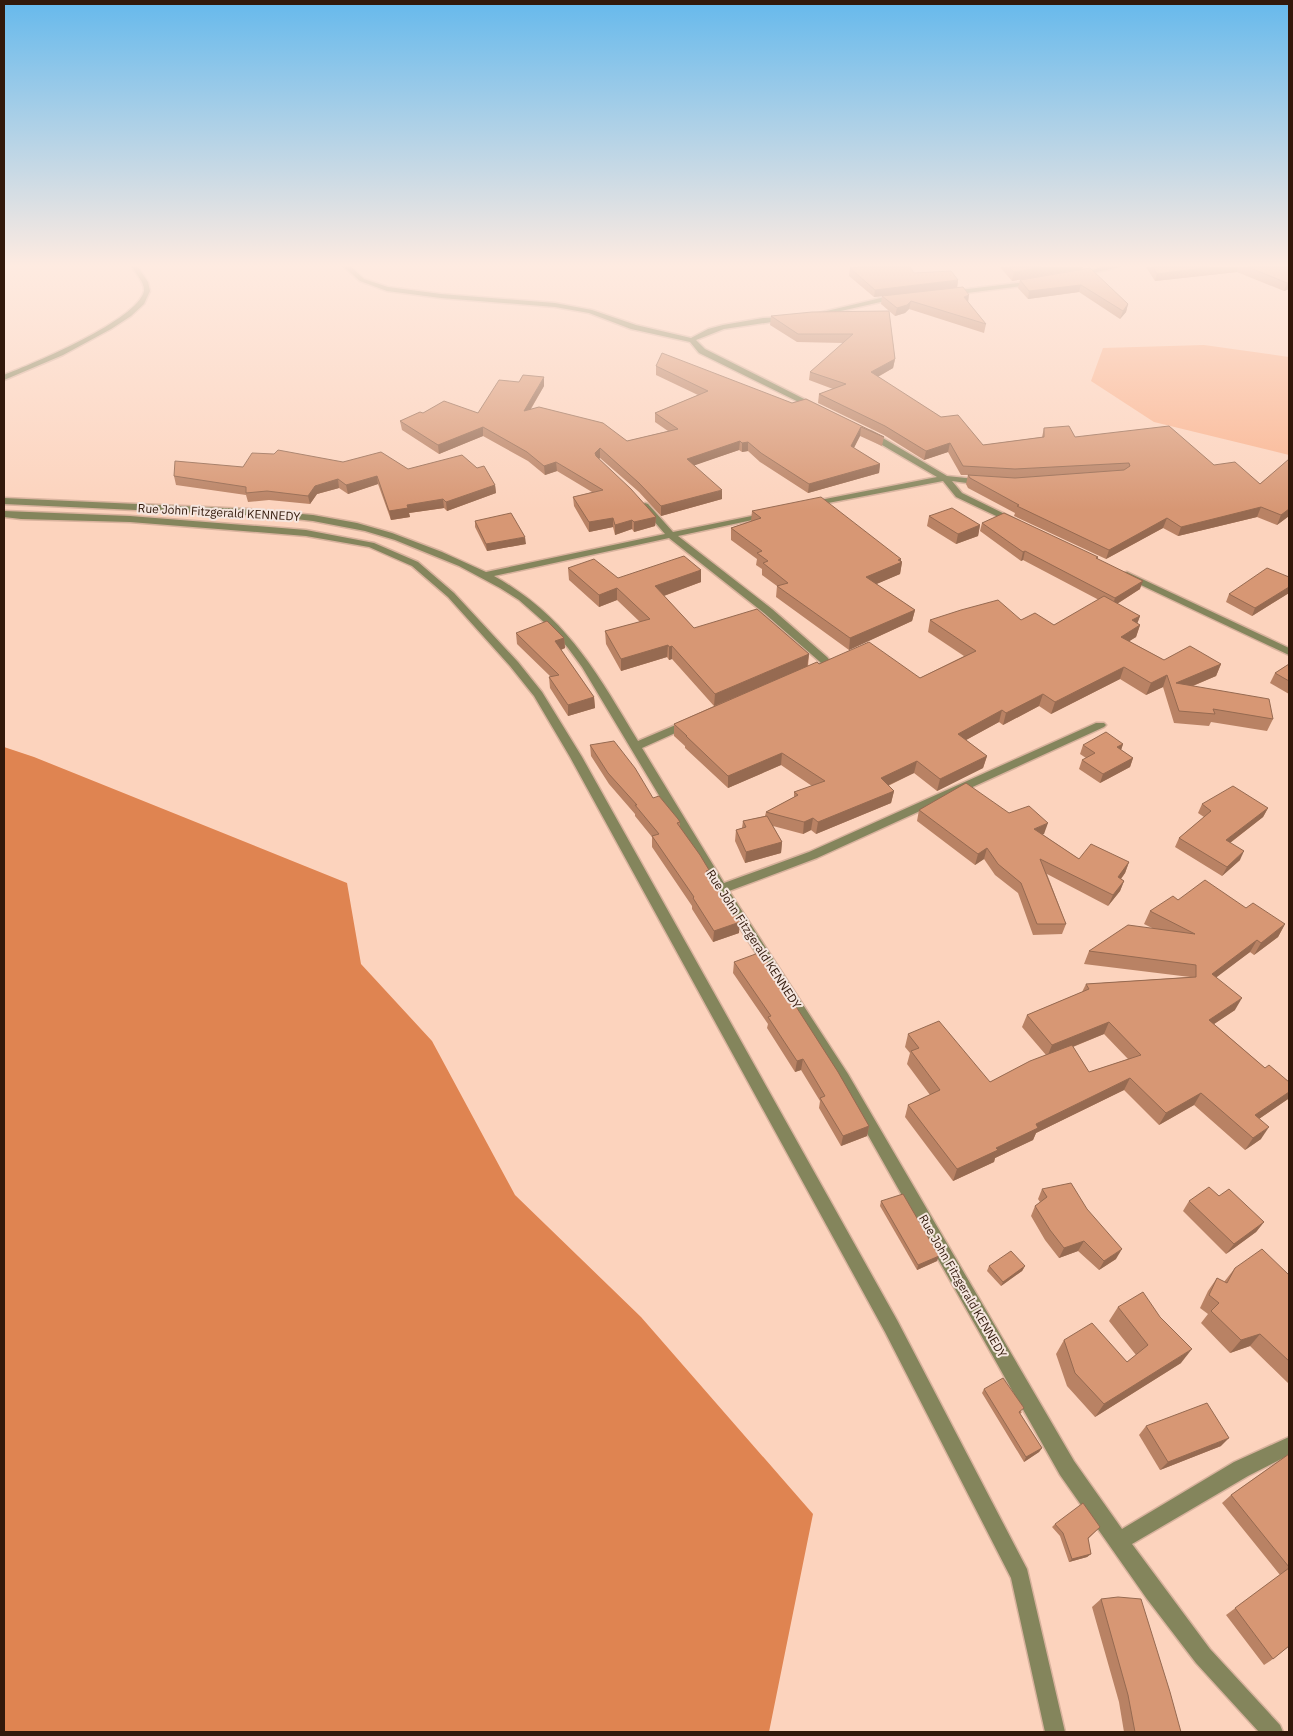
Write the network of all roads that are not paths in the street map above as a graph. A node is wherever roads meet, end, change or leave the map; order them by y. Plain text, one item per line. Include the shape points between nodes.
1 (69, 348) edge
2 (699, 348) edge
3 (4, 378) edge
4 (827, 412) edge
5 (862, 430) edge
6 (945, 478) junction
7 (996, 482) edge
8 (635, 495) edge
9 (4, 501) edge
10 (796, 508) edge
11 (777, 512) edge
12 (4, 514) edge
13 (1018, 524) edge
14 (672, 536) junction
15 (1121, 572) edge
16 (486, 575) junction
17 (1289, 652) edge
18 (808, 674) edge
19 (701, 718) edge
20 (1100, 725) dead end
21 (636, 746) junction
22 (721, 889) junction
23 (1289, 1446) edge
24 (1120, 1541) junction
25 (1055, 1732) edge
26 (1273, 1732) edge

1 - 3 street
2 - 4 street
5 - 6 street
6 - 7 street
6 - 10 street
6 - 13 street via 959,496
8 - 14 street
9 - 16 street, Rue John Fitzgerald KENNEDY via 250,512 325,520 385,533
11 - 14 street
12 - 25 street via 130,519 306,533 371,545 414,564 452,595 514,664 538,694 576,757 891,1326 1020,1576
14 - 16 street
14 - 18 street via 768,611 828,664
15 - 17 street
16 - 21 street, Rue John Fitzgerald KENNEDY via 534,606 569,640
19 - 21 street
20 - 22 street via 814,855
21 - 22 street, Rue John Fitzgerald KENNEDY
22 - 24 street, Rue John Fitzgerald KENNEDY via 843,1078 1067,1468
23 - 24 street via 1242,1469
24 - 26 street, Rue John Fitzgerald KENNEDY via 1203,1656

